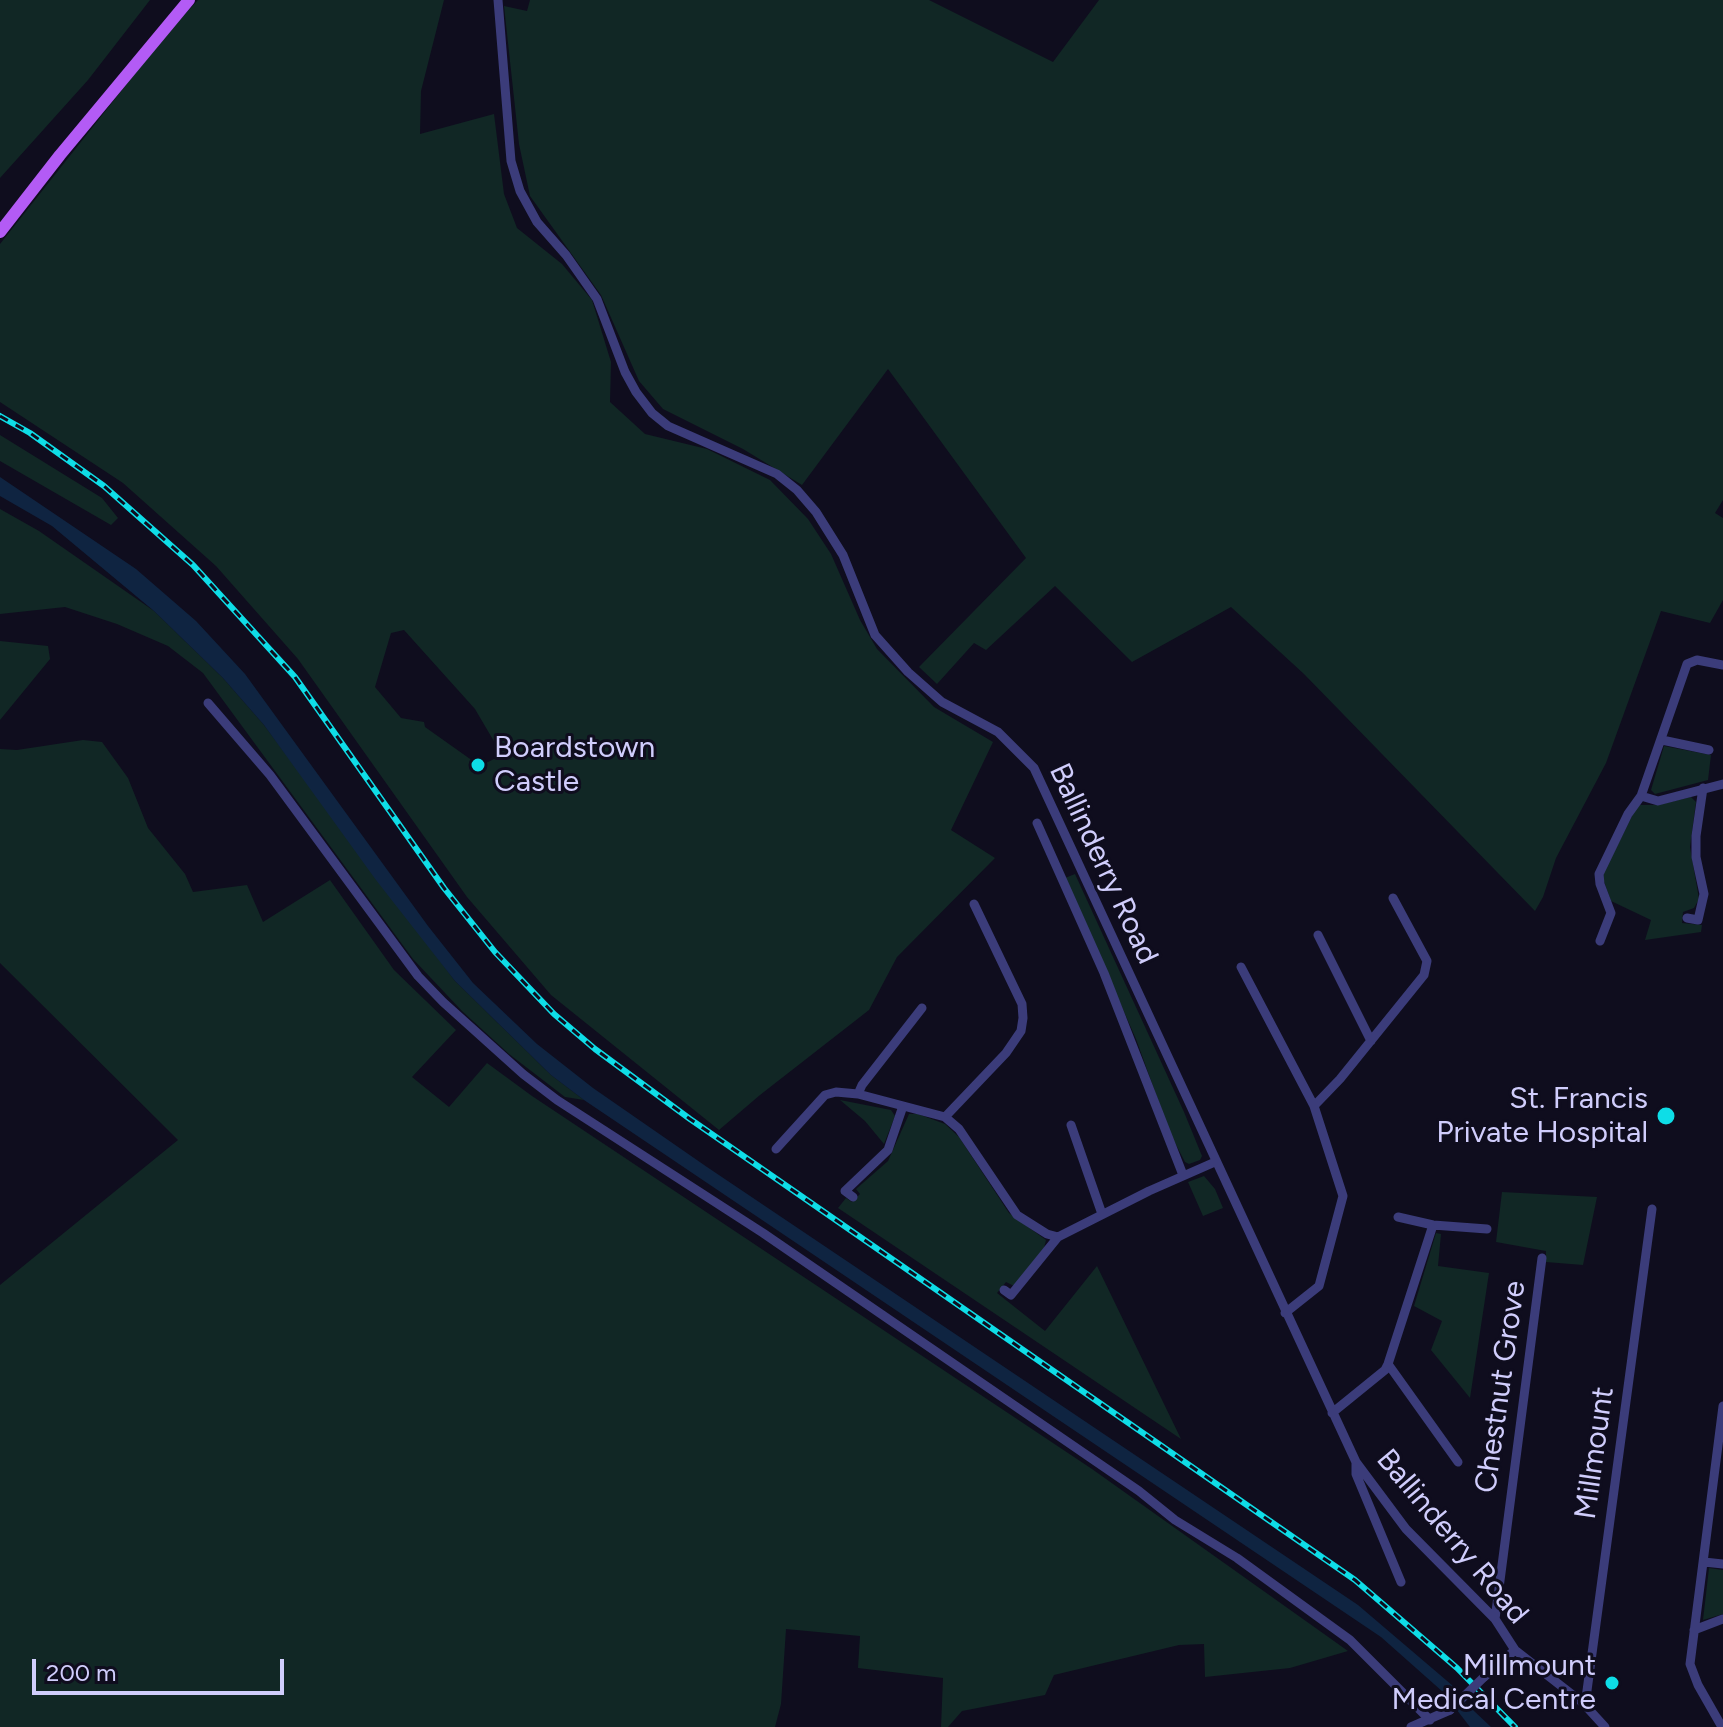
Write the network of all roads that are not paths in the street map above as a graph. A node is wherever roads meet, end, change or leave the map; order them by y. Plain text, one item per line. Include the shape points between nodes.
1 (189, 0) edge
2 (498, 0) edge
3 (0, 232) edge
4 (1723, 665) edge
5 (208, 703) dead end
6 (1662, 740) junction
7 (1709, 750) dead end
8 (1723, 784) edge
9 (1703, 788) junction
10 (1641, 796) junction
11 (1037, 823) dead end
12 (1393, 898) dead end
13 (974, 904) dead end
14 (1687, 918) dead end
15 (1318, 935) dead end
16 (1604, 938) dead end
17 (1241, 967) dead end
18 (922, 1008) dead end
19 (1371, 1041) junction
20 (858, 1094) junction
21 (903, 1106) junction
22 (1314, 1106) junction
23 (945, 1117) junction
24 (1071, 1125) dead end
25 (776, 1149) dead end
26 (1215, 1162) junction
27 (1183, 1175) junction
28 (853, 1197) dead end
29 (1652, 1209) dead end
30 (1102, 1214) junction
31 (1398, 1217) dead end
32 (1433, 1225) junction
33 (1487, 1229) dead end
34 (1058, 1237) junction
35 (1542, 1258) dead end
36 (1004, 1290) dead end
37 (1285, 1313) junction
38 (1388, 1364) junction
39 (1723, 1406) edge
40 (1332, 1413) junction
41 (1356, 1462) junction
42 (1458, 1462) dead end
43 (1704, 1562) junction
44 (1723, 1564) edge
45 (1401, 1582) dead end
46 (1495, 1619) junction
47 (1723, 1619) edge
48 (1694, 1630) junction
49 (1515, 1650) junction
50 (1583, 1703) junction
51 (1430, 1720) junction
52 (1411, 1727) edge
53 (1605, 1727) edge
54 (1722, 1727) edge

1 - 3 main road
2 - 26 street, Ballinderry Road via 511,161 520,191 537,222 597,299 625,372 652,413 668,426 777,474 797,490 843,555 875,635 942,702 998,732 1034,768
4 - 6 street via 1697,660 1687,664
5 - 51 street via 270,775 418,976 523,1074 1237,1558 1350,1640
6 - 7 street
6 - 10 street
8 - 9 street
9 - 10 street via 1658,801
9 - 14 street via 1696,857 1704,894 1698,920
10 - 16 street via 1599,874 1611,913
11 - 27 street via 1104,973
12 - 19 street via 1427,961 1424,975
13 - 23 street via 1022,1004 1023,1018 1006,1053
15 - 19 street
17 - 22 street
18 - 20 street
19 - 22 street
20 - 21 street
20 - 25 street via 825,1095
21 - 23 street
21 - 28 street via 884,1156 845,1191
22 - 37 street via 1343,1196 1319,1286
23 - 34 street via 959,1129 1017,1215
24 - 30 street
26 - 27 street
26 - 37 street, Ballinderry Road
27 - 30 street
29 - 50 street, Millmount
30 - 34 street
31 - 32 street
32 - 33 street
32 - 38 street
34 - 36 street via 1011,1295
35 - 46 street, Chestnut Grove
37 - 40 street, Ballinderry Road
38 - 40 street
38 - 42 street
39 - 43 street
40 - 41 street, Ballinderry Road
41 - 45 street via 1356,1474
41 - 46 street, Ballinderry Road via 1406,1529
43 - 44 street
43 - 48 street
46 - 49 street, Ballinderry Road
47 - 48 street
48 - 54 street via 1690,1664
49 - 50 street, Ballinderry Road
49 - 51 street, bridge via 1450,1710
50 - 53 street, Ballinderry Road
51 - 52 street

